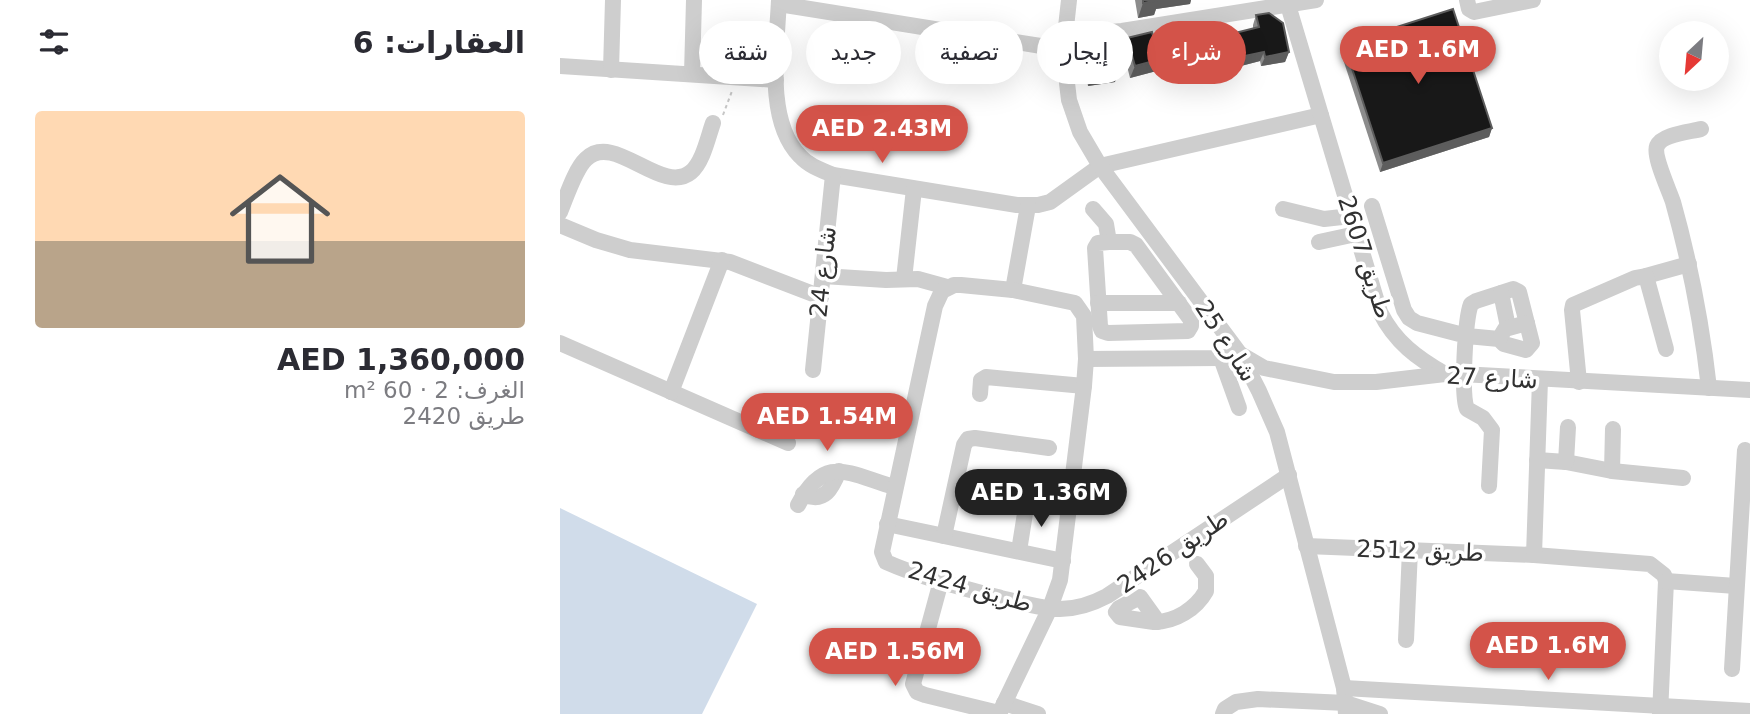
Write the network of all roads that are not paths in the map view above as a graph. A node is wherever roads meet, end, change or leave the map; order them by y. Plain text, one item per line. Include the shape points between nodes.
1 (613, 0) edge
2 (694, 0) edge
3 (1069, 0) edge
4 (1316, 0) edge
5 (1467, 0) edge
6 (1533, 0) edge
7 (779, 2) edge
8 (1288, 5) junction
9 (1241, 6) edge
10 (778, 21) edge
11 (1068, 21) edge
12 (1133, 29) edge
13 (1037, 39) edge
14 (560, 66) edge
15 (611, 70) junction
16 (692, 74) junction
17 (699, 74) edge
18 (776, 84) edge
19 (1068, 84) edge
20 (1321, 115) junction
21 (713, 123) road end
22 (1701, 129) dead end
23 (1100, 166) junction
24 (833, 175) junction
25 (914, 189) junction
26 (1028, 206) junction
27 (1373, 206) dead end
28 (1093, 209) dead end
29 (1283, 209) dead end
30 (560, 212) edge
31 (1350, 216) junction
32 (560, 225) edge
33 (1356, 234) junction
34 (1109, 242) junction
35 (1319, 242) dead end
36 (722, 260) junction
37 (1689, 264) junction
38 (823, 276) junction
39 (1646, 276) junction
40 (904, 279) junction
41 (947, 287) junction
42 (1013, 290) junction
43 (1501, 293) junction
44 (821, 298) junction
45 (1098, 303) junction
46 (1179, 303) junction
47 (1527, 323) junction
48 (1138, 333) junction
49 (1156, 333) junction
50 (1503, 333) junction
51 (1466, 335) junction
52 (560, 343) edge
53 (1666, 349) dead end
54 (1240, 354) junction
55 (1221, 358) junction
56 (1086, 359) junction
57 (1147, 359) junction
58 (813, 370) dead end
59 (1445, 374) junction
60 (1465, 374) junction
61 (1540, 380) junction
62 (1579, 382) junction
63 (1084, 386) junction
64 (1709, 388) junction
65 (1750, 390) edge
66 (671, 392) junction
67 (980, 394) dead end
68 (1239, 408) dead end
69 (1569, 427) dead end
70 (1614, 429) dead end
71 (788, 443) dead end
72 (1049, 448) dead end
73 (1745, 450) dead end
74 (1537, 460) junction
75 (1566, 461) junction
76 (1612, 471) junction
77 (1289, 475) junction
78 (1683, 478) dead end
79 (1489, 486) dead end
80 (894, 487) junction
81 (955, 488) junction
82 (801, 500) dead end
83 (1027, 501) junction
84 (1070, 509) junction
85 (887, 524) junction
86 (944, 536) junction
87 (1306, 546) junction
88 (1410, 550) junction
89 (1019, 551) junction
90 (1534, 555) junction
91 (1063, 561) junction
92 (1197, 564) dead end
93 (941, 581) junction
94 (1665, 581) junction
95 (1123, 585) junction
96 (1736, 586) junction
97 (1050, 608) junction
98 (1406, 640) dead end
99 (1732, 669) dead end
100 (1345, 702) edge
101 (1001, 710) edge
102 (1660, 710) edge
103 (1750, 711) edge
104 (1038, 714) edge
105 (1223, 714) edge
106 (1380, 714) edge

1 - 15 street
2 - 16 street
3 - 11 street, شارع 25
4 - 8 street
5 - 6 street via 1474,12
7 - 10 street
7 - 13 street
8 - 9 street
8 - 20 street, طريق 2607
9 - 12 street
14 - 15 street
15 - 16 street
16 - 17 street
18 - 24 street via 783,130 790,144 813,167
19 - 23 street, شارع 25 via 1073,116
20 - 23 street
20 - 31 street, طريق 2607
21 - 30 street via 695,168 680,177 668,177 608,152 593,154 581,164
22 - 37 street via 1664,139 1656,148
23 - 26 street via 1050,202
23 - 54 street, شارع 25
24 - 25 street
24 - 38 street, شارع 24
25 - 26 street
25 - 40 street
26 - 42 street
27 - 51 street via 1406,314 1417,323
28 - 34 street via 1106,223
29 - 31 street via 1324,219
31 - 33 street, طريق 2607
32 - 36 street via 630,250
33 - 35 street
33 - 59 street, طريق 2607 via 1380,312 1391,332 1415,356
34 - 45 street via 1095,246
34 - 46 street via 1134,244
36 - 44 street
36 - 66 street
37 - 39 street
37 - 64 street
38 - 40 street
38 - 44 street, شارع 24
39 - 53 street
39 - 62 street via 1573,305
40 - 41 street via 929,280
41 - 42 street
41 - 80 street via 935,306
42 - 56 street via 1080,307
43 - 47 street via 1517,290
43 - 50 street
43 - 51 street via 1471,304
44 - 58 street, شارع 24
45 - 46 street
45 - 48 street via 1102,331
46 - 49 street via 1191,320 1190,329
47 - 50 street
47 - 50 street via 1529,349 1502,343
48 - 49 street
48 - 57 street
49 - 57 street
50 - 51 street
51 - 60 street
52 - 66 street
54 - 55 street
54 - 59 street, شارع 27 via 1264,368 1334,382 1377,383
54 - 77 street, شارع 25 via 1277,432
55 - 57 street
55 - 68 street
56 - 57 street
56 - 63 street
59 - 60 street, شارع 27
60 - 61 street, شارع 27
60 - 79 street via 1465,406 1492,430
61 - 62 street, شارع 27
61 - 74 street
62 - 64 street, شارع 27
63 - 67 street via 986,377 981,380
63 - 84 street
64 - 65 street, شارع 27
66 - 71 street
69 - 75 street
70 - 76 street
72 - 81 street via 968,439
73 - 96 street
74 - 75 street
74 - 90 street
75 - 76 street
76 - 78 street
77 - 87 street, شارع 25
77 - 95 street, طريق 2426
80 - 82 street via 839,471 825,473
80 - 85 street
81 - 83 street
81 - 86 street
83 - 84 street
83 - 89 street
84 - 91 street
85 - 86 street
85 - 93 street, طريق 2424 via 883,559
86 - 89 street
87 - 88 street, طريق 2512
87 - 100 street, شارع 25
88 - 90 street, طريق 2512
88 - 98 street
89 - 91 street
90 - 94 street, طريق 2512 via 1650,564
91 - 97 street
92 - 95 street via 1207,581 1204,595 1182,615 1158,622 1144,599 1133,599
93 - 97 street, طريق 2424
93 - 101 street via 913,684 925,695
94 - 96 street
94 - 102 street
95 - 97 street, طريق 2426 via 1084,606
96 - 99 street
97 - 101 street
100 - 102 street
100 - 105 street via 1249,699 1236,702
100 - 106 street
101 - 104 street
102 - 103 street

